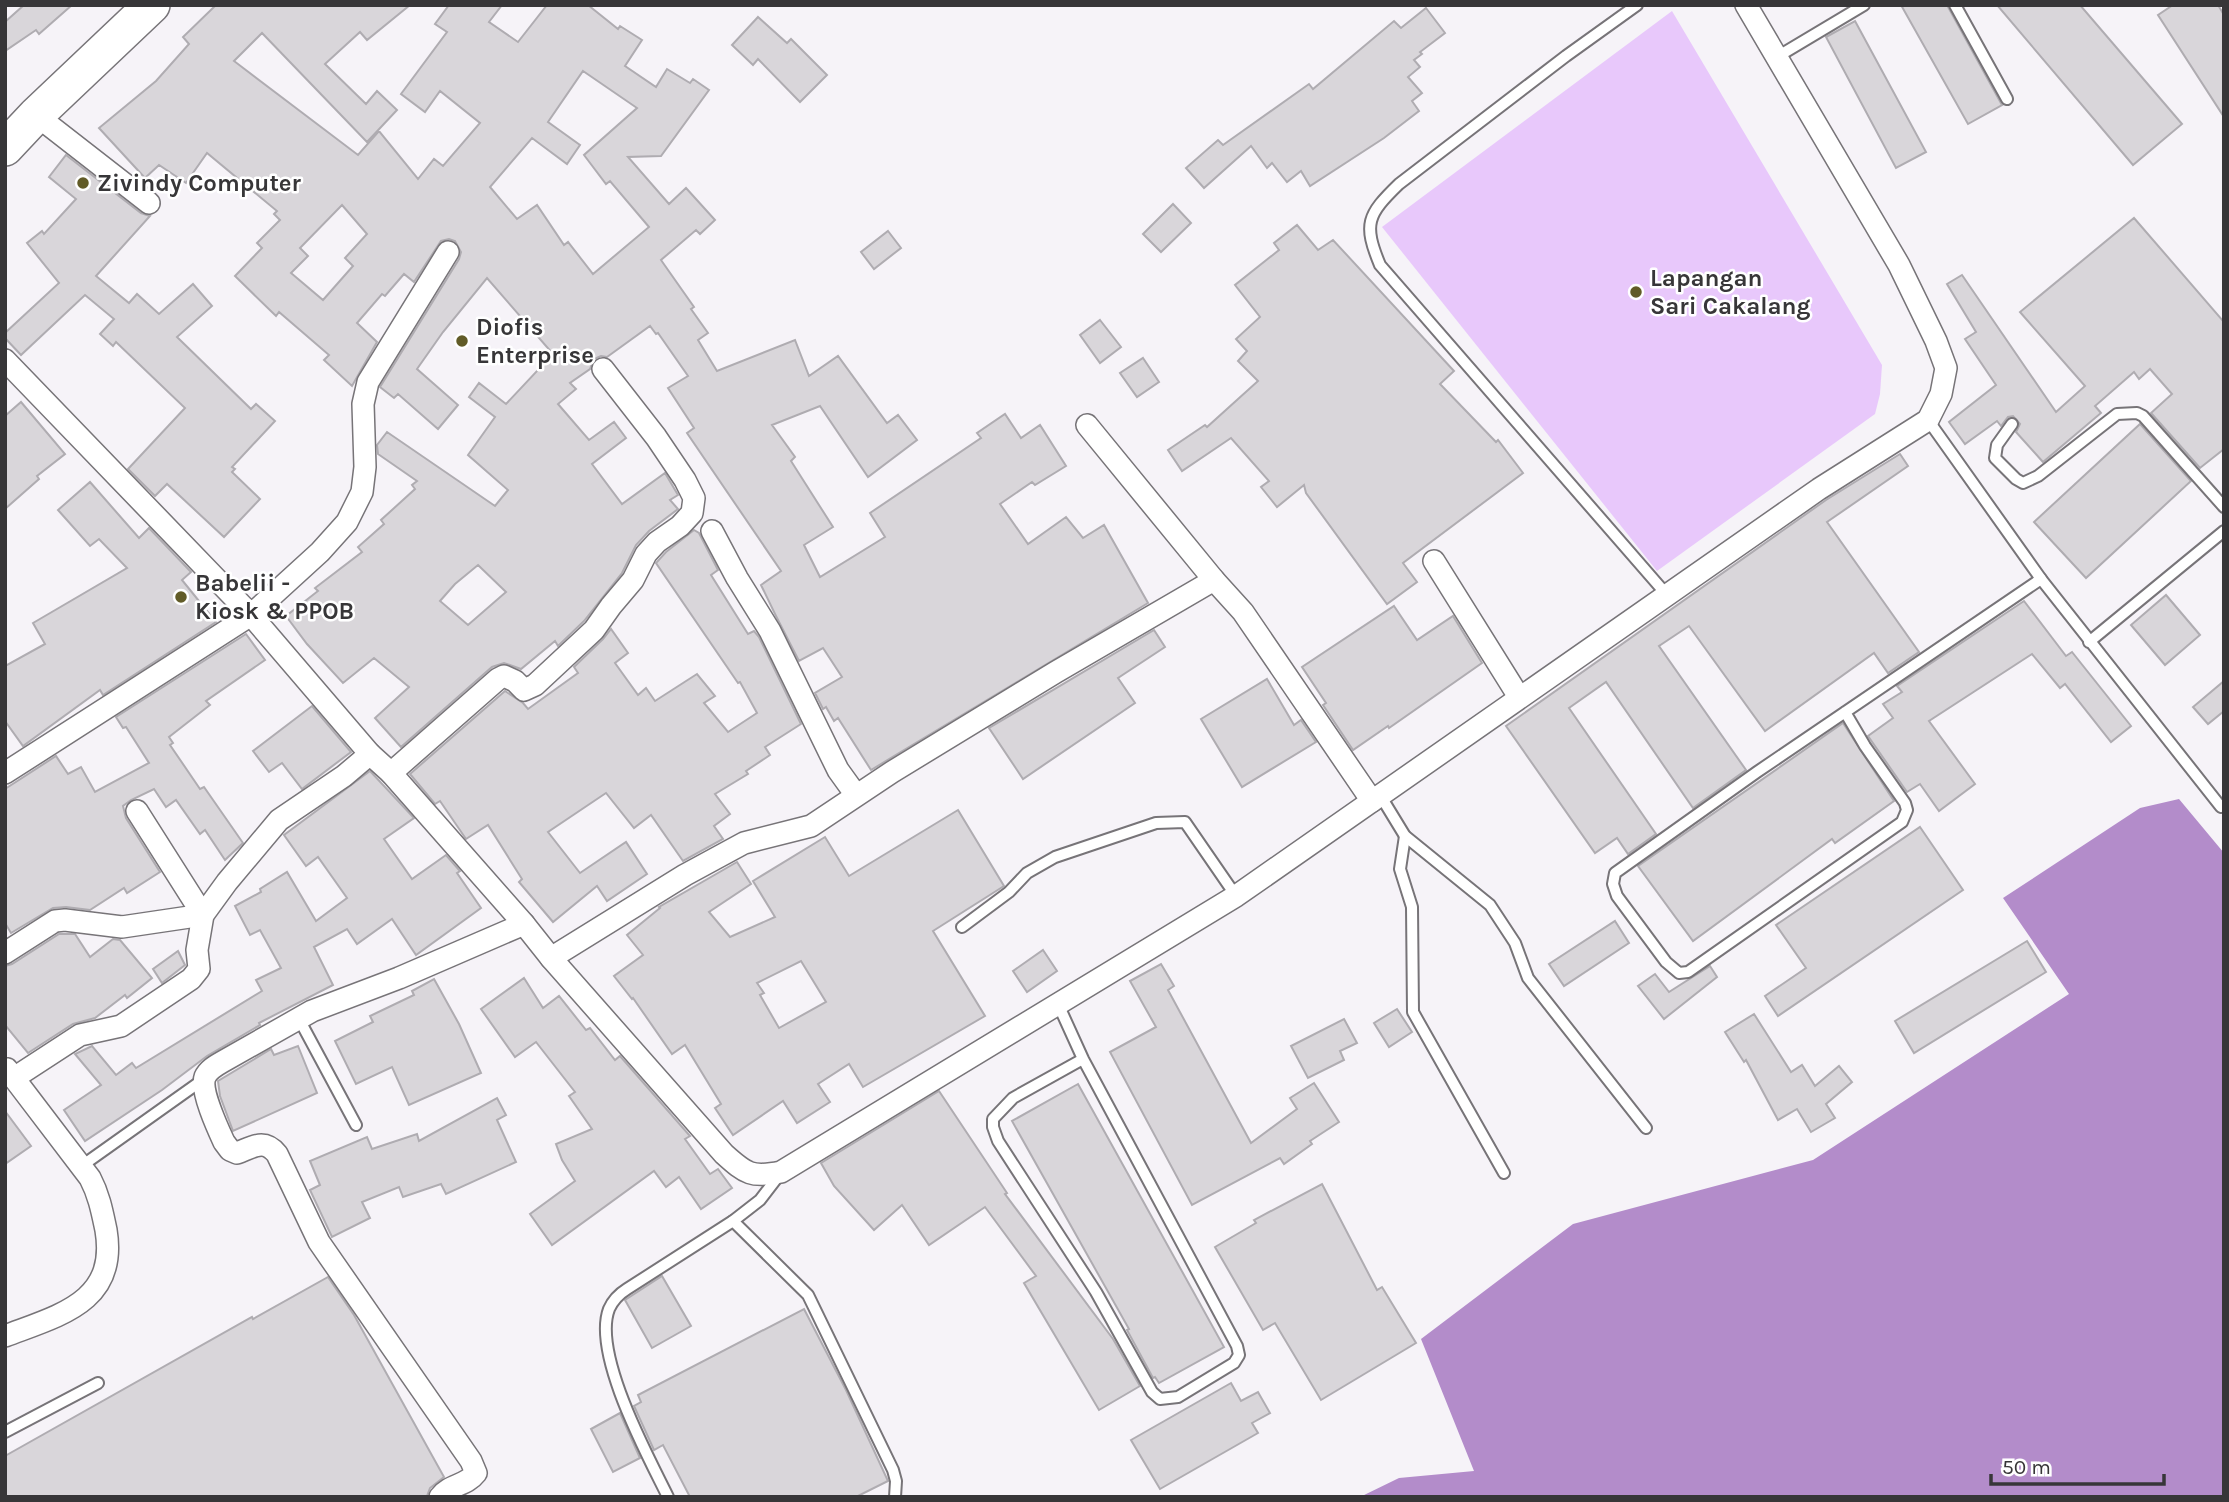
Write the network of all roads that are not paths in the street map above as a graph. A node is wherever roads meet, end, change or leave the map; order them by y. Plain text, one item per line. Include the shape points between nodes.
1 (152, 5) edge
2 (1636, 5) edge
3 (1746, 5) edge
4 (1864, 5) edge
5 (1955, 5) edge
6 (1777, 57) junction
7 (2007, 99) dead end
8 (36, 115) junction
9 (5, 148) edge
10 (149, 203) dead end
11 (448, 252) dead end
12 (5, 360) edge
13 (603, 369) dead end
14 (1928, 420) junction
15 (2012, 424) dead end
16 (1087, 425) dead end
17 (2224, 507) edge
18 (712, 531) dead end
19 (2224, 531) edge
20 (1434, 561) dead end
21 (2041, 579) junction
22 (1214, 580) junction
23 (1667, 595) junction
24 (251, 615) junction
25 (2089, 642) junction
26 (1519, 698) junction
27 (1845, 712) junction
28 (370, 754) junction
29 (5, 773) edge
30 (391, 773) junction
31 (856, 795) junction
32 (1376, 798) junction
33 (2221, 807) dead end
34 (137, 811) dead end
35 (1405, 836) junction
36 (1236, 896) junction
37 (203, 915) junction
38 (524, 923) junction
39 (962, 927) dead end
40 (5, 953) edge
41 (551, 957) junction
42 (1058, 1004) junction
43 (299, 1019) junction
44 (1083, 1059) junction
45 (9, 1072) edge
46 (204, 1079) junction
47 (356, 1125) dead end
48 (1646, 1128) dead end
49 (83, 1165) junction
50 (781, 1172) junction
51 (1504, 1172) dead end
52 (733, 1222) junction
53 (5, 1336) edge
54 (98, 1383) dead end
55 (5, 1433) edge
56 (440, 1497) edge
57 (668, 1497) edge
58 (895, 1497) edge

1 - 8 highway
2 - 23 lane via 1399,184 1376,206 1370,242 1380,265
3 - 6 street
4 - 6 lane
5 - 7 lane
6 - 14 street via 1899,265 1936,341 1946,368 1941,394
8 - 9 highway
8 - 10 street
11 - 24 street via 368,382 363,404 362,492 348,522
12 - 24 street
13 - 30 street via 685,480 694,498 692,513 646,554 633,580 594,631 535,685 524,690 503,676 498,679
14 - 21 lane
14 - 23 street
15 - 17 lane via 1997,445 1995,458 2023,483 2117,414 2143,415
16 - 22 street
18 - 31 street via 770,631 838,770
19 - 25 lane
20 - 26 street
21 - 25 lane
21 - 27 lane
22 - 31 street
22 - 32 street via 1243,612
23 - 26 street
24 - 28 street
24 - 29 street
25 - 33 lane
26 - 32 street
27 - 27 lane via 1615,873 1617,896 1679,974 1902,822 1905,803
28 - 30 street
28 - 37 street via 279,820
30 - 38 street
31 - 41 street via 811,826 744,844 685,875
32 - 35 lane
32 - 36 street
34 - 37 street
35 - 48 lane via 1490,905 1515,943 1528,978
35 - 51 lane via 1400,869 1412,907 1413,1012
36 - 39 lane via 1185,822 1156,823 1055,857 1027,873
36 - 42 street
37 - 40 street via 122,927 55,921
37 - 45 street via 199,969 191,979 121,1026 80,1035
38 - 41 street
38 - 43 street
41 - 50 street via 743,1172 761,1176
42 - 44 lane
42 - 50 street
43 - 46 street via 209,1070
43 - 47 lane
44 - 44 lane via 1237,1346 1239,1356 1234,1363 1167,1400 1152,1392 993,1127 993,1119 1013,1098
45 - 49 street
46 - 49 lane
46 - 56 street via 224,1142 237,1153 264,1144 277,1154 318,1242 471,1461 473,1477
49 - 53 street via 99,1194 108,1246 101,1281 93,1294 67,1311
50 - 52 lane via 760,1200
52 - 57 lane via 617,1296 609,1308 607,1341 623,1404
52 - 58 lane via 808,1295 893,1470
54 - 55 lane

